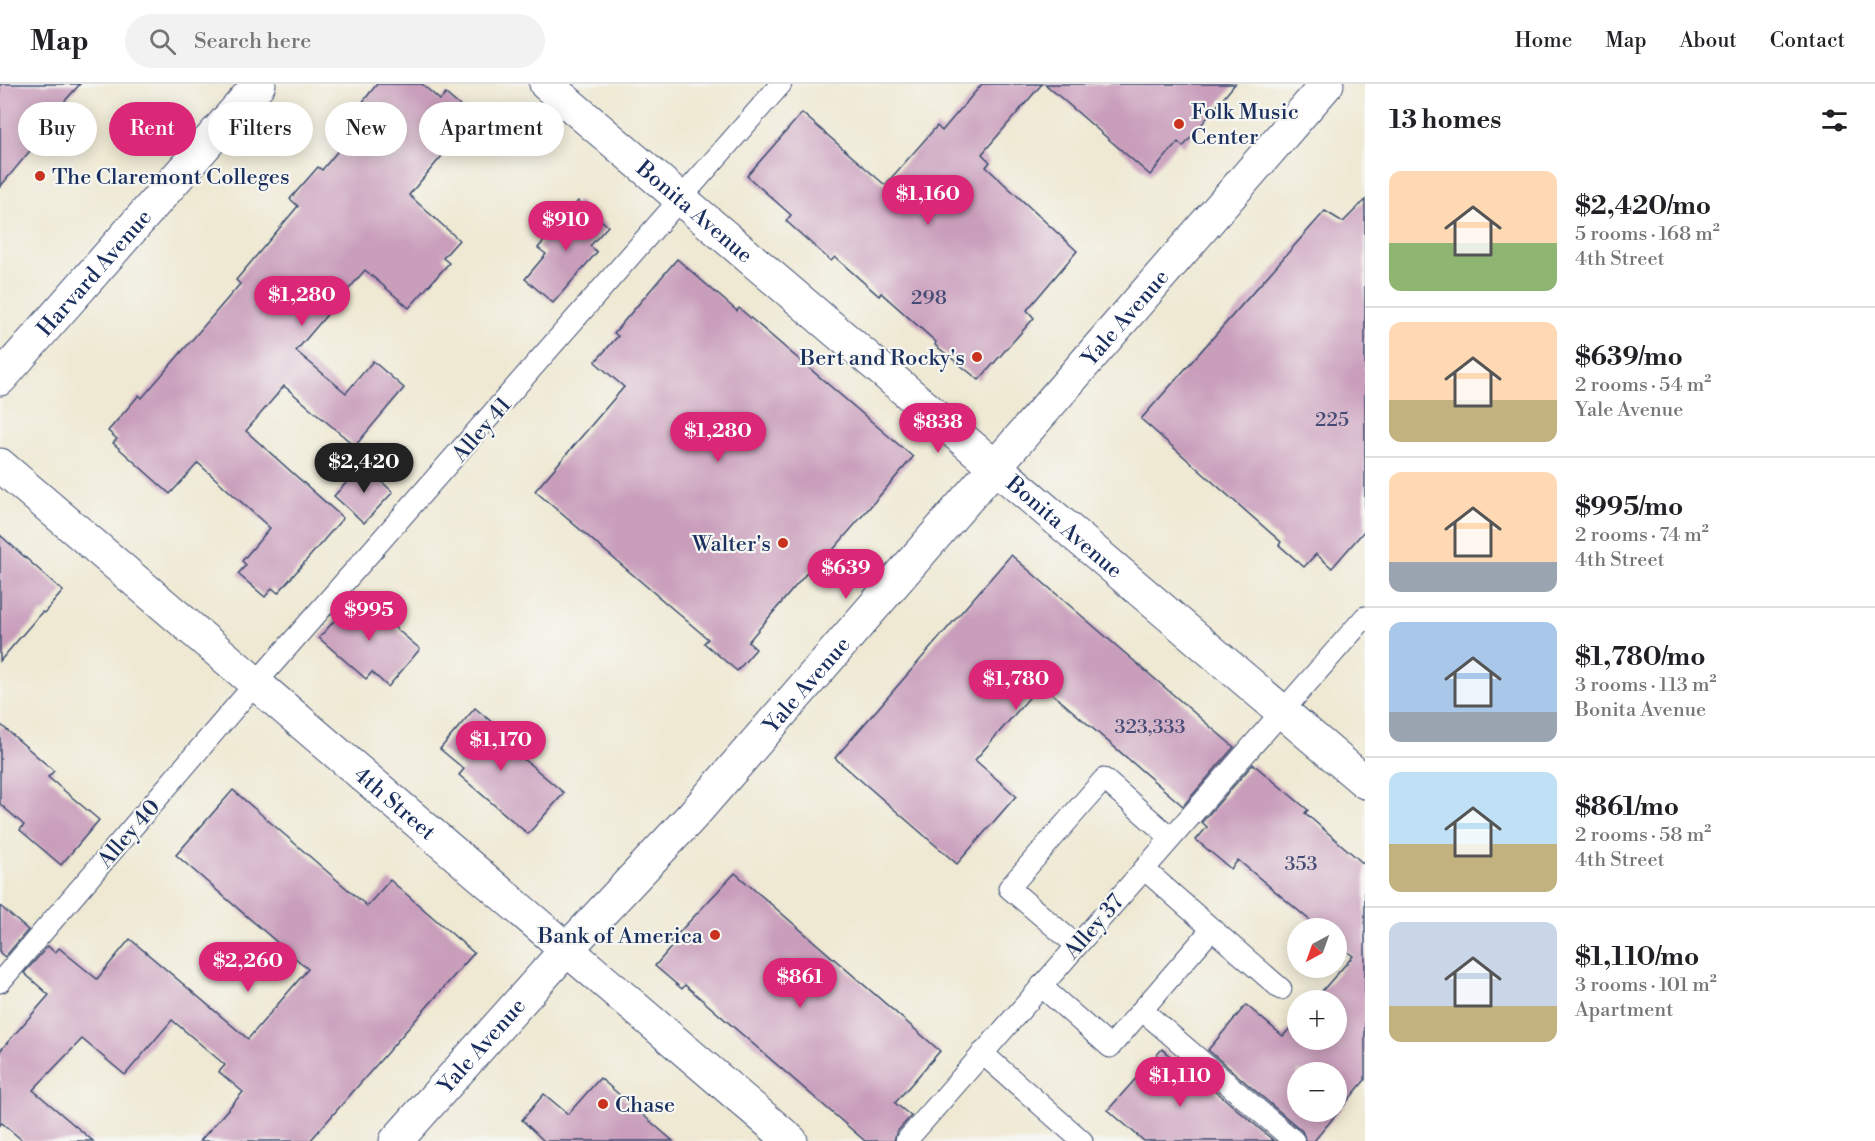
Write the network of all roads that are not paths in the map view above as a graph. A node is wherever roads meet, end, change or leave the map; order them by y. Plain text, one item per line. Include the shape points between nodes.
1 (259, 84) edge
2 (546, 84) edge
3 (781, 84) edge
4 (1327, 84) edge
5 (680, 199) junction
6 (0, 379) edge
7 (0, 465) edge
8 (995, 469) junction
9 (1365, 617) edge
10 (256, 684) junction
11 (1283, 712) junction
12 (1365, 782) edge
13 (1171, 838) junction
14 (1144, 869) junction
15 (1212, 929) junction
16 (1076, 945) junction
17 (566, 950) junction
18 (0, 982) edge
19 (1041, 986) junction
20 (1281, 989) dead end
21 (1142, 1010) junction
22 (982, 1053) junction
23 (396, 1141) edge
24 (791, 1141) edge
25 (906, 1141) edge
26 (1082, 1141) edge
27 (1294, 1141) edge

1 - 6 street, Harvard Avenue
2 - 5 street, Bonita Avenue
3 - 5 lane, Alley 41
4 - 8 street, Yale Avenue
5 - 8 street, Bonita Avenue
5 - 10 lane, Alley 41
7 - 10 street, 4th Street
8 - 11 street, Bonita Avenue
8 - 17 street, Yale Avenue via 692,816
9 - 11 lane, Alley 37
10 - 17 street, 4th Street
10 - 18 lane, Alley 40
11 - 12 street, Bonita Avenue
11 - 13 lane, Alley 37
13 - 14 lane, Alley 37
13 - 16 lane via 1104,779 1010,888
14 - 15 lane
14 - 16 lane, Alley 37
15 - 20 lane
15 - 21 lane
16 - 19 lane, Alley 37
17 - 23 street, Yale Avenue
17 - 24 street, 4th Street
19 - 21 lane via 1110,1047
19 - 22 lane, Alley 37
21 - 27 lane
22 - 25 lane, Alley 37
22 - 26 lane

